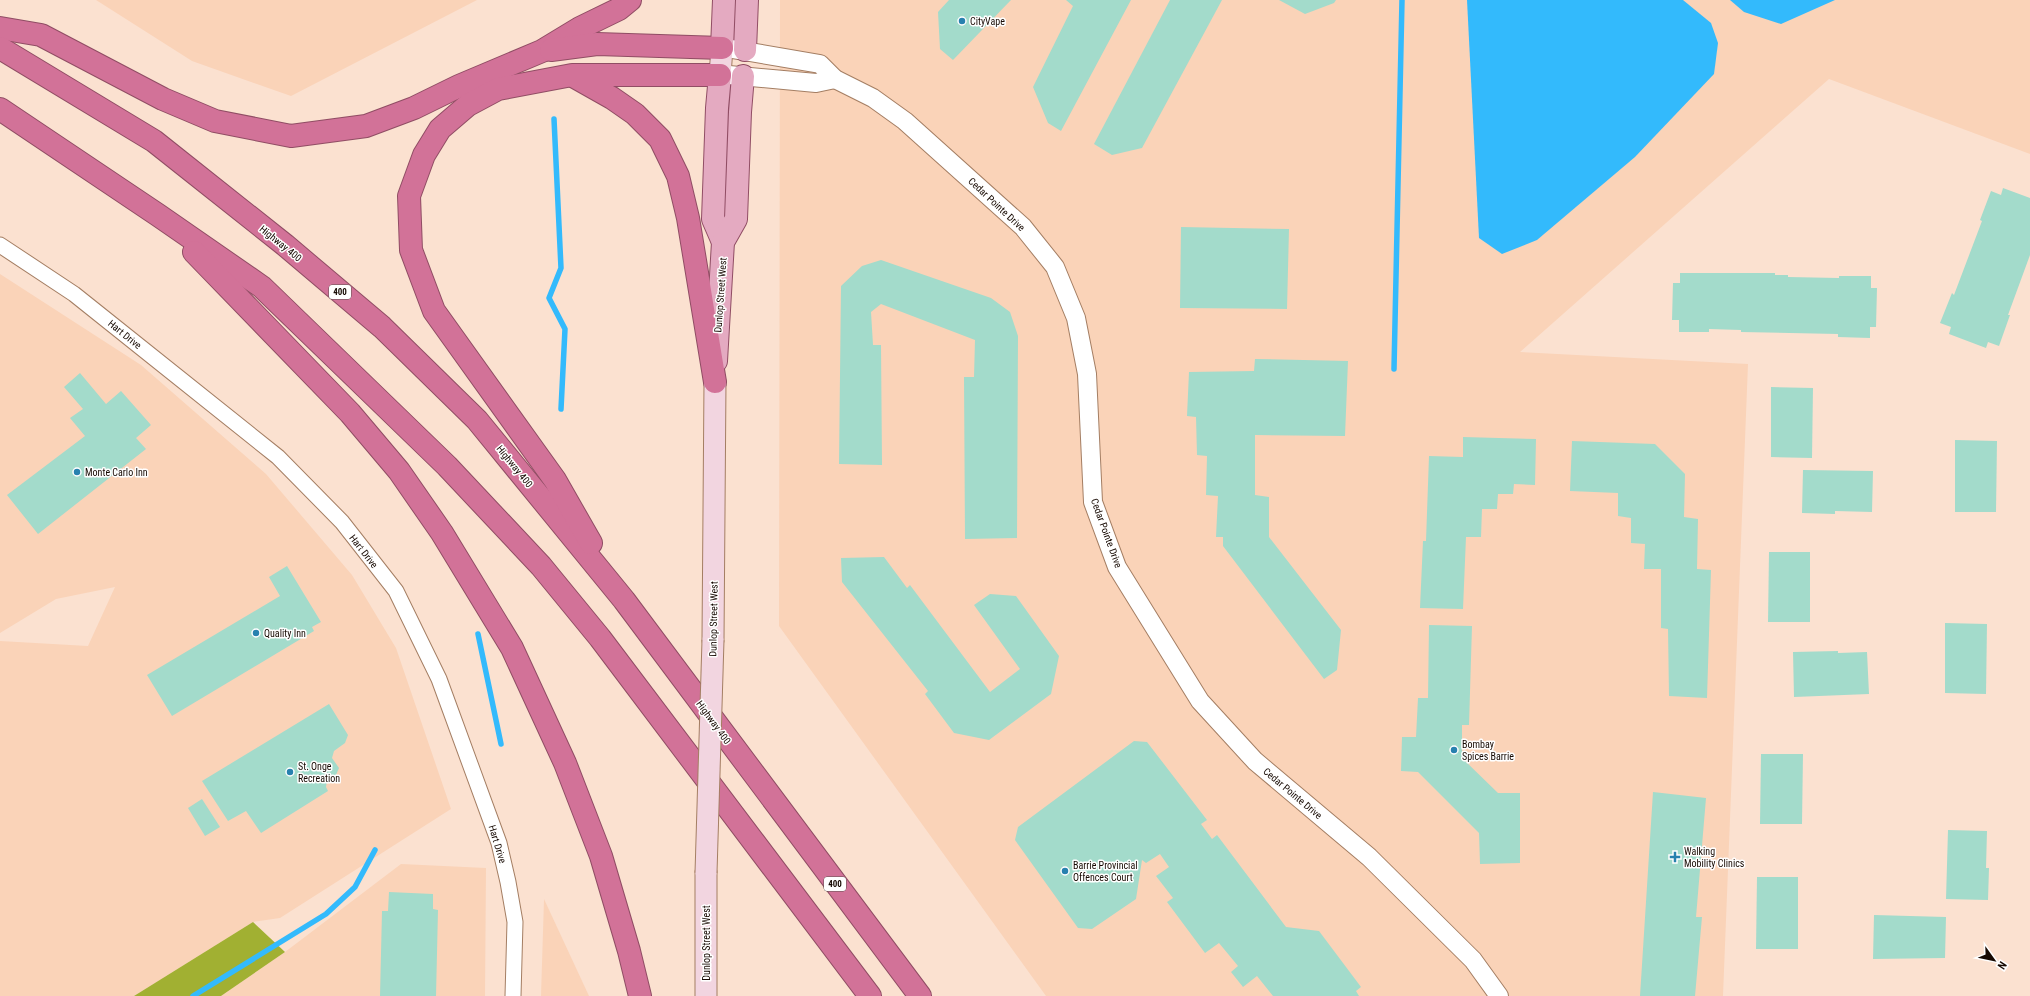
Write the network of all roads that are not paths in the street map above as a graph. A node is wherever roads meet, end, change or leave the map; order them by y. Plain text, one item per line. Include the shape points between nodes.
1 (630, 0) edge
2 (724, 0) edge
3 (747, 0) edge
4 (0, 28) edge
5 (0, 48) edge
6 (722, 48) junction
7 (745, 50) junction
8 (542, 51) junction
9 (572, 75) junction
10 (720, 75) junction
11 (743, 76) junction
12 (835, 79) junction
13 (0, 109) edge
14 (158, 215) junction
15 (723, 242) junction
16 (0, 245) edge
17 (714, 382) junction
18 (624, 600) junction
19 (853, 973) junction
20 (513, 996) edge
21 (640, 996) edge
22 (706, 996) edge
23 (865, 996) edge
24 (870, 996) edge
25 (920, 996) edge
26 (1499, 996) edge

1 - 8 highway via 619,9
2 - 6 main road, Dunlop Street West
3 - 7 main road, Dunlop Street West
4 - 8 highway via 41,35 163,99 215,121 291,136 366,126 414,108
5 - 18 highway, Highway 400 / 400 via 154,141 285,245 382,327 477,420
6 - 7 street, Cedar Pointe Drive
6 - 8 highway via 597,44
6 - 10 main road, Dunlop Street West
7 - 11 main road, Dunlop Street West
7 - 12 street, Cedar Pointe Drive via 820,64
9 - 10 highway
9 - 17 highway via 635,114 660,139 678,176 688,218
9 - 18 highway via 498,89 468,105 440,129 424,155 409,196 411,250 434,311 555,480
10 - 11 street
10 - 15 main road, Dunlop Street West via 713,219
11 - 12 street via 816,83
11 - 15 main road, Dunlop Street West via 736,219
12 - 26 street, Cedar Pointe Drive via 873,98 905,121 1023,226 1055,267 1076,318 1087,374 1093,502 1117,567 1200,701 1255,761 1369,857 1474,960
13 - 14 highway
14 - 19 highway via 262,287 447,466 541,566 660,716
14 - 21 highway via 350,413 399,471 442,533 512,648 565,763 601,856
15 - 17 main road, Dunlop Street West
16 - 20 street, Hart Drive via 74,294 278,457 342,522 396,592 439,679 499,843 514,922
17 - 22 main road, Dunlop Street West, bridge via 713,640 706,873
18 - 25 highway, Highway 400 / 400
19 - 23 highway
19 - 24 highway

